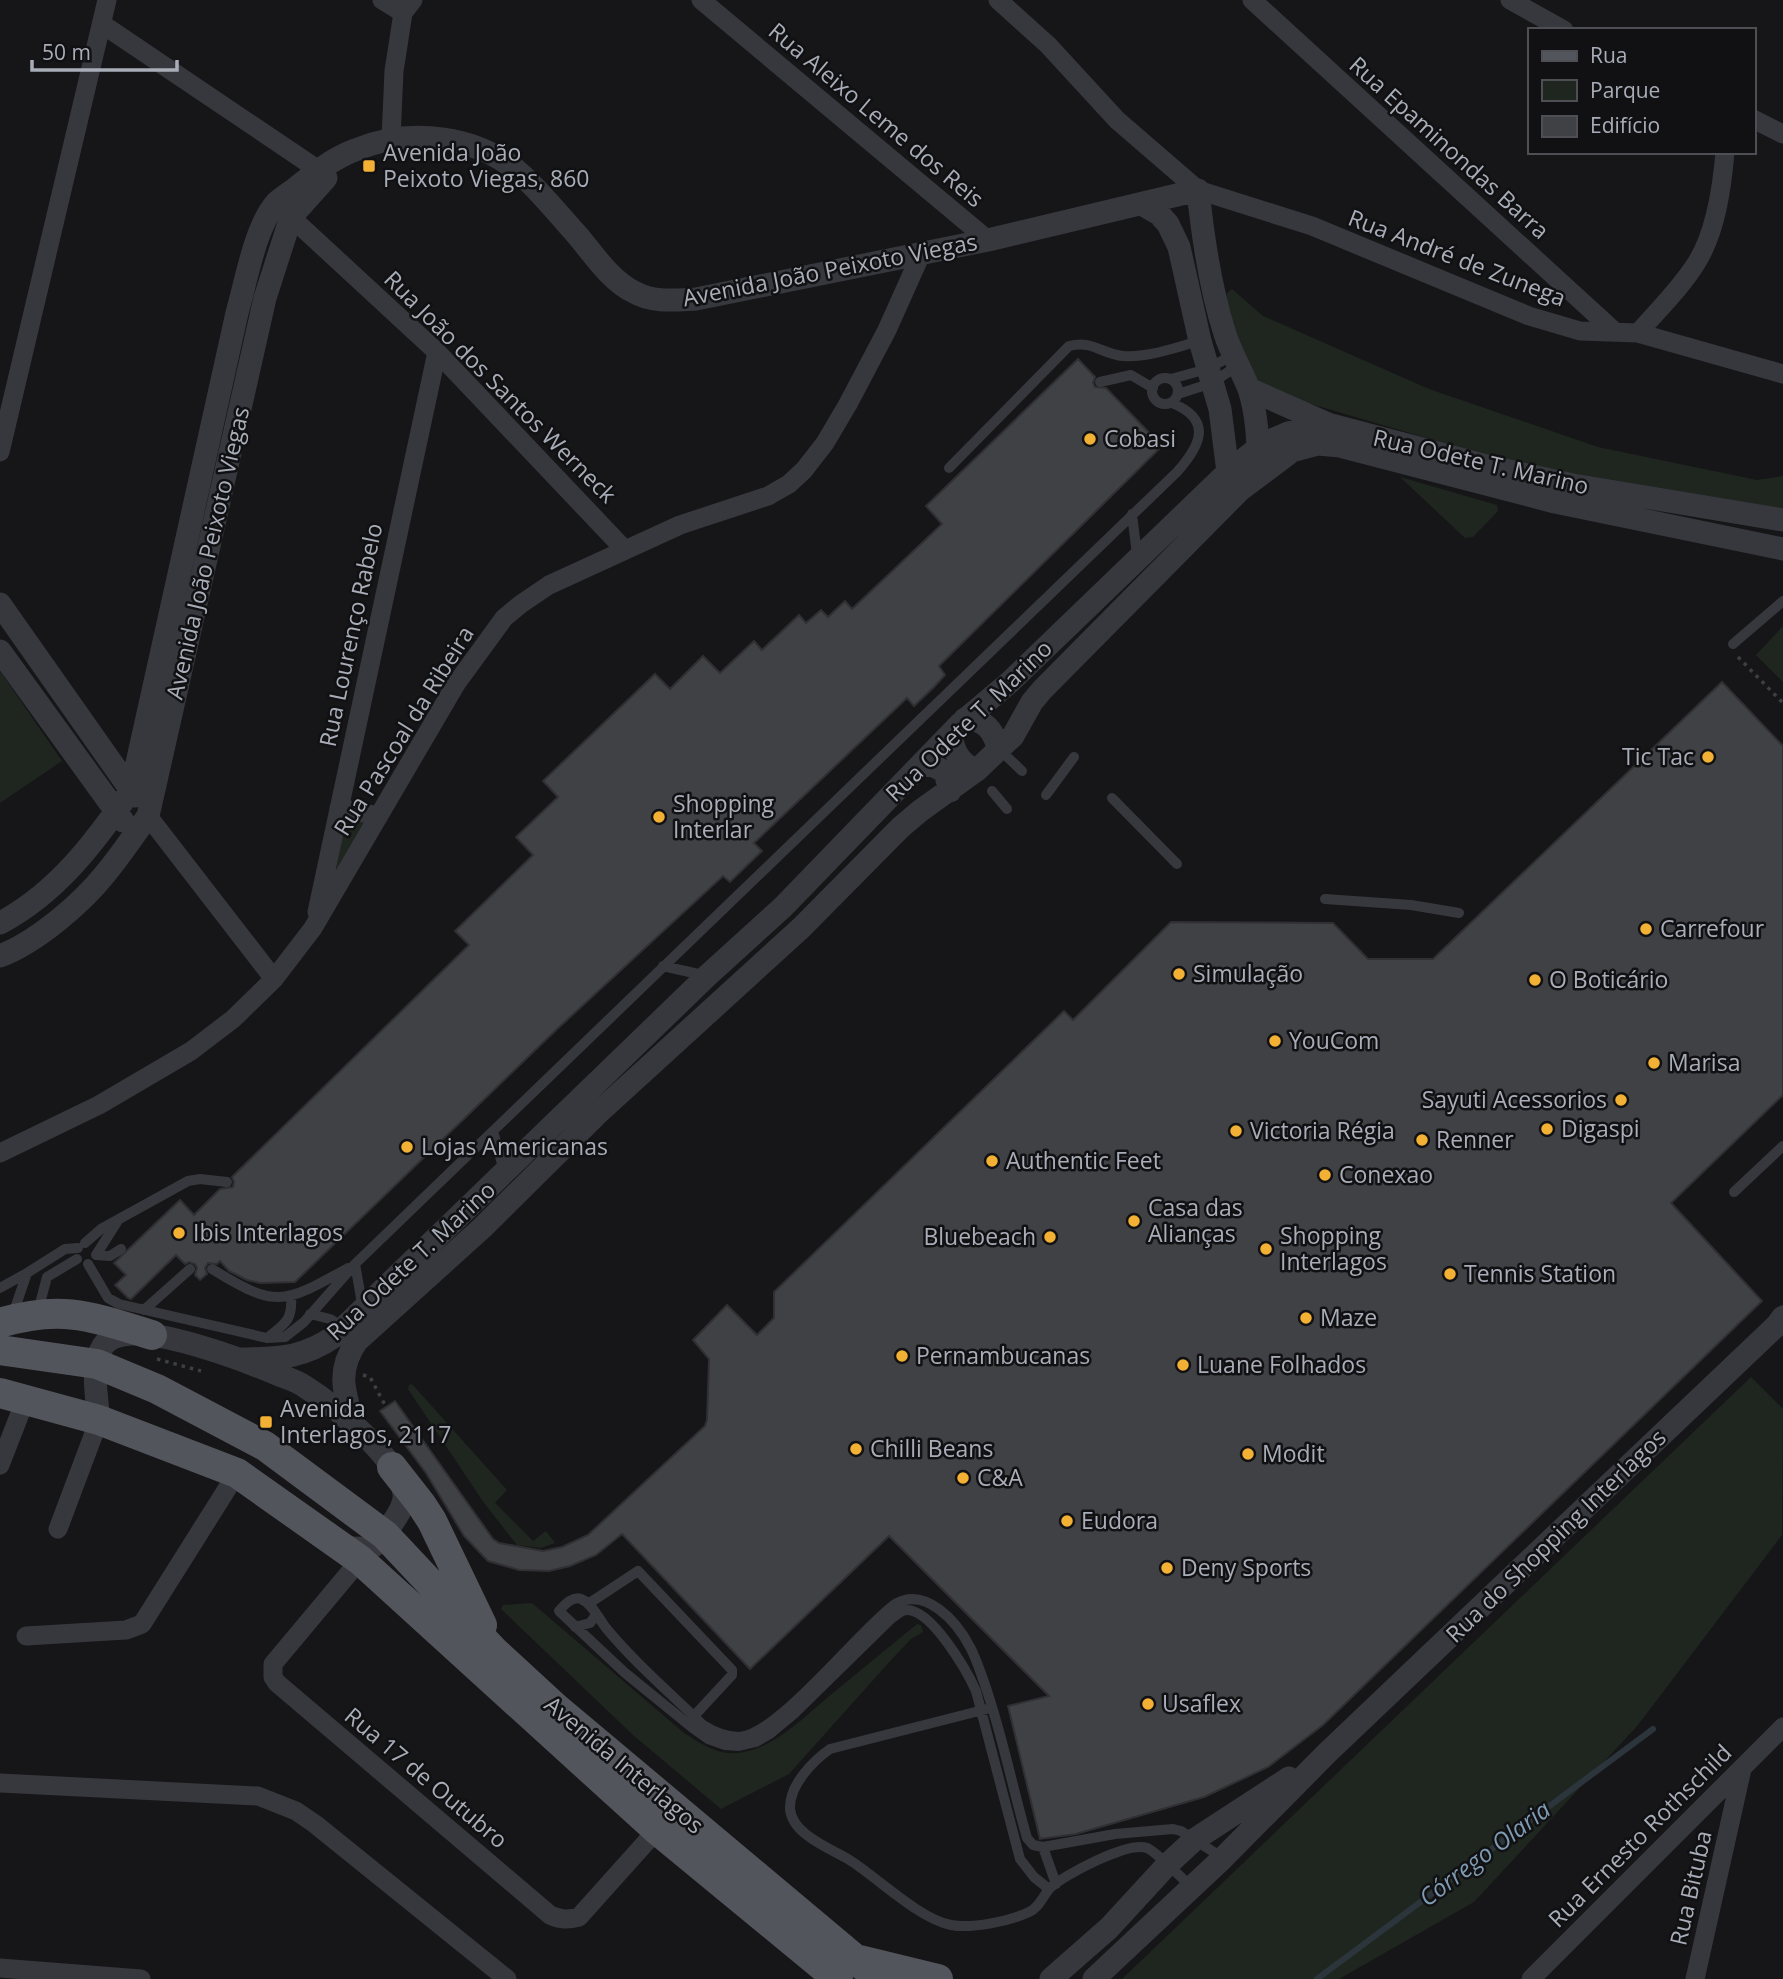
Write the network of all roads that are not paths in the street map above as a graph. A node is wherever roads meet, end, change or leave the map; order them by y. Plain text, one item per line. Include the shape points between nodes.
1 (107, 0) edge
2 (382, 0) edge
3 (701, 0) edge
4 (998, 0) edge
5 (1252, 0) edge
6 (1510, 0) edge
7 (408, 7) edge
8 (102, 24) junction
9 (1560, 28) edge
10 (1755, 121) edge
11 (1783, 134) edge
12 (391, 138) junction
13 (1725, 154) edge
14 (317, 169) junction
15 (1198, 190) junction
16 (1142, 204) junction
17 (283, 210) junction
18 (988, 240) junction
19 (921, 254) junction
20 (1614, 331) junction
21 (1638, 332) junction
22 (1200, 341) junction
23 (437, 352) junction
24 (1233, 352) junction
25 (1783, 374) edge
26 (1210, 376) junction
27 (1171, 379) junction
28 (1100, 382) dead end
29 (1153, 388) junction
30 (1249, 389) junction
31 (1175, 398) junction
32 (1328, 424) junction
33 (1258, 447) junction
34 (0, 452) edge
35 (949, 468) dead end
36 (1259, 475) junction
37 (1234, 481) junction
38 (1132, 514) junction
39 (1783, 520) edge
40 (1783, 549) edge
41 (625, 550) junction
42 (1138, 561) junction
43 (1783, 601) edge
44 (0, 604) edge
45 (1733, 644) dead end
46 (0, 650) edge
47 (958, 726) junction
48 (999, 749) junction
49 (1074, 757) dead end
50 (922, 764) junction
51 (977, 770) junction
52 (1022, 771) dead end
53 (131, 790) junction
54 (950, 791) junction
55 (992, 791) dead end
56 (1046, 795) dead end
57 (1112, 798) dead end
58 (339, 808) junction
59 (1007, 810) dead end
60 (116, 811) junction
61 (148, 816) junction
62 (379, 816) junction
63 (133, 836) junction
64 (1177, 864) dead end
65 (1325, 899) dead end
66 (1459, 914) dead end
67 (0, 923) edge
68 (313, 928) junction
69 (0, 956) edge
70 (663, 966) junction
71 (707, 976) junction
72 (275, 979) junction
73 (493, 1131) junction
74 (1783, 1146) edge
75 (0, 1153) edge
76 (504, 1173) junction
77 (227, 1182) dead end
78 (1734, 1192) dead end
79 (117, 1222) junction
80 (81, 1245) junction
81 (121, 1249) dead end
82 (96, 1255) junction
83 (77, 1259) junction
84 (88, 1264) junction
85 (355, 1264) junction
86 (190, 1269) dead end
87 (212, 1269) dead end
88 (27, 1273) junction
89 (0, 1288) edge
90 (291, 1296) junction
91 (363, 1310) junction
92 (310, 1314) junction
93 (1783, 1317) edge
94 (16, 1319) edge
95 (344, 1328) junction
96 (150, 1334) junction
97 (267, 1338) junction
98 (0, 1350) edge
99 (244, 1359) junction
100 (97, 1364) junction
101 (13, 1396) edge
102 (99, 1420) junction
103 (354, 1424) junction
104 (0, 1465) edge
105 (392, 1467) junction
106 (237, 1473) junction
107 (58, 1529) dead end
108 (385, 1535) junction
109 (351, 1554) junction
110 (588, 1604) junction
111 (895, 1604) junction
112 (596, 1615) junction
113 (895, 1616) junction
114 (575, 1626) junction
115 (26, 1636) dead end
116 (494, 1651) junction
117 (993, 1708) junction
118 (981, 1710) junction
119 (694, 1716) junction
120 (1783, 1727) edge
121 (1327, 1753) junction
122 (1743, 1768) junction
123 (0, 1783) edge
124 (657, 1830) junction
125 (1194, 1840) junction
126 (1043, 1846) junction
127 (1223, 1858) junction
128 (1167, 1865) junction
129 (1053, 1886) junction
130 (1191, 1886) junction
131 (0, 1968) edge
132 (845, 1968) edge
133 (90, 1978) edge
134 (141, 1979) edge
135 (507, 1979) edge
136 (879, 1979) edge
137 (938, 1979) edge
138 (1051, 1979) edge
139 (1094, 1979) edge
140 (1531, 1979) edge
141 (1695, 1979) edge

1 - 8 street
2 - 7 street
3 - 18 street, Rua Aleixo Leme dos Reis
4 - 15 street via 1048,45 1117,120
5 - 20 street, Rua Epaminondas Barra
6 - 9 street
7 - 12 street via 394,71
8 - 14 street
8 - 34 street
10 - 11 street
12 - 14 street, Avenida João Peixoto Viegas via 346,153
12 - 17 street, Avenida João Peixoto Viegas via 339,165
12 - 19 street, Avenida João Peixoto Viegas via 457,141 504,161 523,176 608,272 632,292 653,300 696,299
13 - 21 street via 1707,241 1682,282
14 - 17 street, Avenida João Peixoto Viegas
15 - 16 street, Avenida João Peixoto Viegas
15 - 20 street, Rua André de Zunega via 1312,226 1529,316 1580,331
15 - 24 street via 1204,249
16 - 18 street, Avenida João Peixoto Viegas
16 - 22 street via 1159,214 1173,232
17 - 23 street, Rua João dos Santos Werneck
17 - 53 street, Avenida João Peixoto Viegas via 258,237 237,313
17 - 61 street, Avenida João Peixoto Viegas
18 - 19 street, Avenida João Peixoto Viegas
19 - 41 street, Rua Pascoal da Ribeira via 848,404 804,470 768,496 680,525
20 - 21 street, Rua André de Zunega
21 - 25 street, Rua André de Zunega
22 - 24 street
22 - 26 street
22 - 35 lane via 1131,356 1081,343 1069,346
23 - 41 street, Rua João dos Santos Werneck
23 - 58 street, Rua Lourenço Rabelo
24 - 26 lane
24 - 30 street
26 - 27 lane
26 - 31 lane
26 - 37 street
27 - 29 lane via 1160,379
27 - 31 lane via 1178,388
28 - 29 lane via 1130,374
29 - 31 lane via 1161,404
30 - 32 street
30 - 33 street
31 - 38 lane via 1196,419 1197,443 1177,472
32 - 33 street, Rua Odete T. Marino via 1288,433
32 - 39 street, Rua Odete T. Marino via 1573,485
33 - 36 street
33 - 37 street, Rua Odete T. Marino
36 - 37 street, Rua Odete T. Marino
36 - 40 street, Rua Odete T. Marino via 1292,450 1329,445 1546,500
37 - 42 street, Rua Odete T. Marino
37 - 48 street, Rua Odete T. Marino via 1042,690 1013,736
38 - 42 lane
38 - 70 lane
41 - 62 street, Rua Pascoal da Ribeira via 549,585 504,618 456,684
42 - 47 street, Rua Odete T. Marino
43 - 45 lane
44 - 53 street
46 - 60 street
47 - 48 street via 978,720 988,726
47 - 50 street, Rua Odete T. Marino
47 - 51 street via 952,746 960,760
48 - 51 street, Rua Odete T. Marino
48 - 52 lane
49 - 56 lane
50 - 54 street via 945,772
50 - 71 street, Rua Odete T. Marino via 783,907
51 - 54 street, Rua Odete T. Marino
53 - 60 street, Avenida João Peixoto Viegas
53 - 61 street
54 - 103 street, Rua Odete T. Marino via 901,827 801,928 357,1341 344,1370 344,1394
55 - 59 lane
57 - 64 lane
58 - 62 street
58 - 68 street, Rua Lourenço Rabelo
60 - 63 street
60 - 67 street, Avenida João Peixoto Viegas via 59,881
61 - 63 street, Avenida João Peixoto Viegas
61 - 72 street
62 - 68 street, Rua Pascoal da Ribeira
63 - 69 street, Avenida João Peixoto Viegas via 106,874 78,902 46,929
65 - 66 lane via 1411,905
68 - 72 street, Rua Pascoal da Ribeira
70 - 71 lane
70 - 73 lane
71 - 76 street, Rua Odete T. Marino
72 - 75 street, Rua Pascoal da Ribeira via 191,1051 99,1105
73 - 76 lane
73 - 85 lane
74 - 78 lane
76 - 91 street, Rua Odete T. Marino
77 - 79 lane via 188,1181
79 - 80 lane
79 - 82 lane
80 - 82 lane via 92,1245
80 - 83 lane
80 - 88 lane via 65,1249
81 - 82 lane via 110,1256
82 - 84 lane
83 - 84 lane
83 - 94 lane via 47,1277
84 - 96 lane via 108,1298
85 - 90 lane
85 - 91 lane
85 - 92 lane
86 - 96 lane
87 - 90 lane via 262,1296
88 - 89 lane
88 - 94 lane
90 - 97 lane via 286,1323
91 - 95 street, Rua Odete T. Marino
92 - 95 lane
92 - 97 lane via 285,1337
93 - 121 street, Rua do Shopping Interlagos
94 - 96 main road via 69,1313
95 - 99 street, Rua Odete T. Marino via 321,1346 293,1357
96 - 97 lane
96 - 99 street
96 - 100 street via 112,1339 103,1345
98 - 100 main road, Avenida Interlagos
99 - 103 street via 303,1385
100 - 102 street
100 - 108 main road, Avenida Interlagos via 157,1389 265,1446
101 - 102 main road, Avenida Interlagos
101 - 104 street
102 - 106 main road, Avenida Interlagos
102 - 107 street
103 - 105 street
105 - 108 street via 404,1493
105 - 116 main road via 432,1521
106 - 109 main road, Avenida Interlagos
106 - 115 street via 142,1624 126,1630
108 - 109 street via 374,1547
108 - 116 main road, Avenida Interlagos
109 - 124 main road, Avenida Interlagos
109 - 124 street, Rua 17 de Outubro via 273,1664 277,1683 560,1919 579,1917
110 - 112 lane
110 - 114 lane via 578,1598 559,1611
110 - 119 lane via 638,1571 672,1606 732,1670
111 - 113 lane
111 - 117 lane via 921,1600 947,1617 971,1648
111 - 119 lane via 780,1714 753,1733 726,1735
112 - 114 lane via 590,1623
112 - 119 lane via 622,1648
113 - 114 lane via 778,1728 739,1746 708,1739 694,1730
113 - 118 lane via 913,1612 942,1636 966,1670
116 - 132 main road, Avenida Interlagos
117 - 118 lane
117 - 126 lane via 1027,1838
118 - 129 lane via 1020,1859 1034,1877
118 - 129 lane via 830,1749 801,1780 790,1806 792,1819 804,1832 943,1923 976,1925 1030,1912
120 - 122 street, Rua Ernesto Rothschild
121 - 125 street, Rua do Shopping Interlagos
121 - 127 street, Rua do Shopping Interlagos
122 - 140 street, Rua Ernesto Rothschild
122 - 141 street, Rua Bituba
123 - 135 street via 258,1797 277,1802 315,1824
124 - 132 main road, Avenida Interlagos
125 - 126 lane via 1165,1828
125 - 127 lane
125 - 128 street, Rua do Shopping Interlagos
126 - 129 lane
127 - 130 street, Rua do Shopping Interlagos
128 - 129 lane via 1147,1848 1136,1847 1111,1853
128 - 130 lane
128 - 138 street, Rua do Shopping Interlagos via 1110,1928
130 - 139 street, Rua do Shopping Interlagos
131 - 133 street
132 - 136 main road, Avenida Interlagos
132 - 137 main road
133 - 134 street

